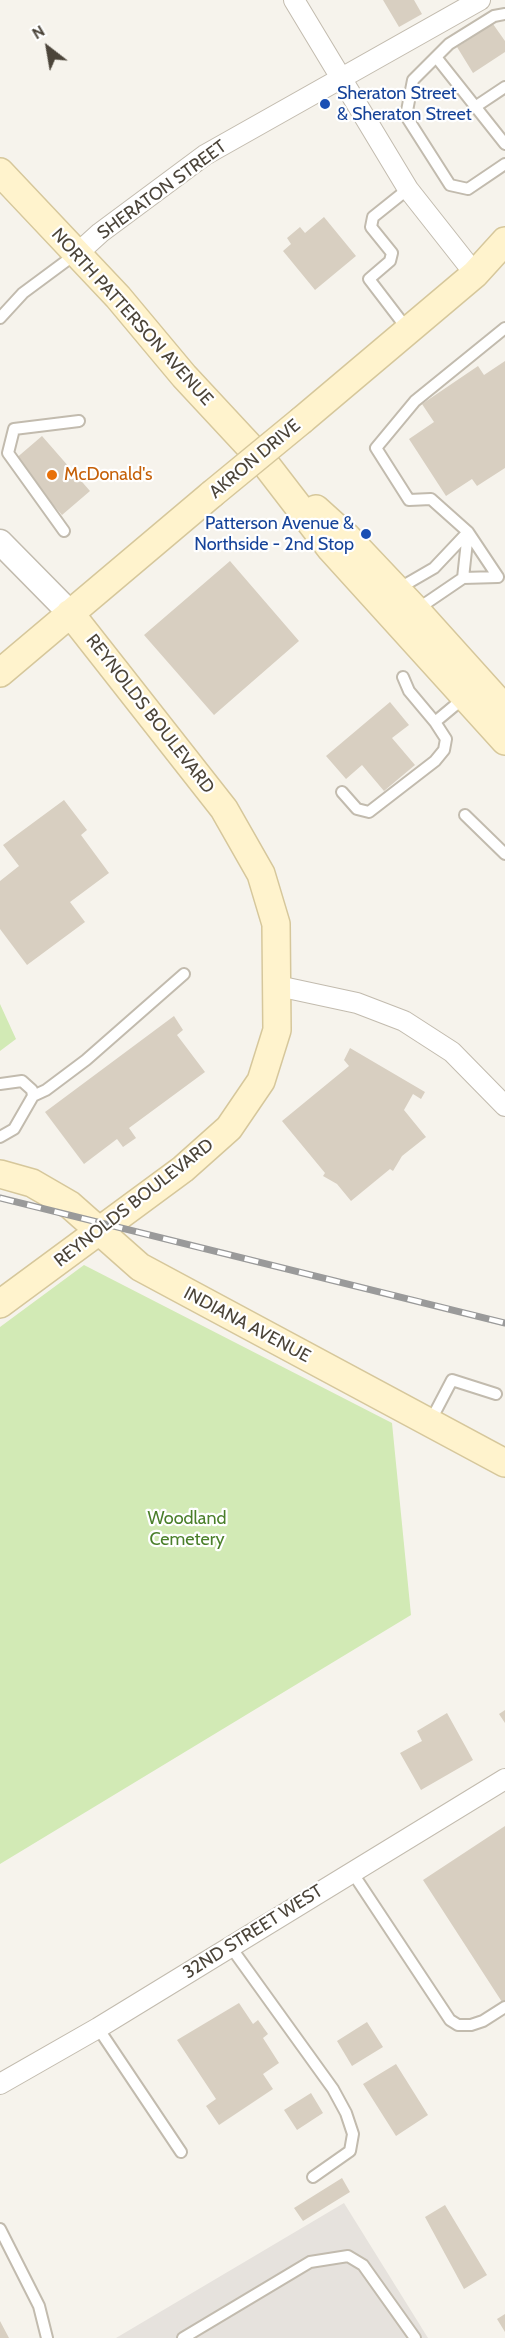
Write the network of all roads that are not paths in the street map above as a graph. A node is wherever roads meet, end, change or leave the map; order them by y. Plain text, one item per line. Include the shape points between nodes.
1 (294, 0) edge
2 (480, 0) edge
3 (505, 14) edge
4 (436, 57) junction
5 (343, 79) junction
6 (505, 87) edge
7 (475, 106) junction
8 (505, 144) edge
9 (505, 164) edge
10 (0, 172) edge
11 (408, 189) junction
12 (505, 241) edge
13 (78, 253) junction
14 (475, 274) junction
15 (0, 318) edge
16 (505, 328) edge
17 (408, 330) junction
18 (79, 422) dead end
19 (64, 531) dead end
20 (468, 532) junction
21 (0, 542) edge
22 (463, 578) junction
23 (391, 601) junction
24 (416, 610) junction
25 (70, 613) junction
26 (0, 673) edge
27 (404, 677) dead end
28 (465, 697) junction
29 (505, 709) edge
30 (435, 722) junction
31 (505, 741) edge
32 (342, 792) dead end
33 (465, 815) dead end
34 (505, 854) edge
35 (184, 974) dead end
36 (278, 986) junction
37 (0, 1084) edge
38 (33, 1096) junction
39 (505, 1106) edge
40 (0, 1137) edge
41 (0, 1174) edge
42 (93, 1226) junction
43 (0, 1281) edge
44 (0, 1304) edge
45 (495, 1394) dead end
46 (429, 1423) junction
47 (505, 1463) edge
48 (505, 1779) edge
49 (352, 1872) junction
50 (230, 1946) junction
51 (505, 2007) edge
52 (98, 2028) junction
53 (0, 2084) edge
54 (181, 2152) dead end
55 (313, 2177) dead end
56 (0, 2229) edge
57 (47, 2338) edge
58 (183, 2338) edge
59 (415, 2338) edge

1 - 5 street
2 - 5 street, SHERATON STREET
3 - 4 lane via 476,27
4 - 7 lane
4 - 9 lane via 412,80 406,116 450,185 468,189
5 - 11 street
5 - 13 street, SHERATON STREET via 205,155
6 - 7 lane
7 - 8 lane
10 - 13 main road, NORTH PATTERSON AVENUE
11 - 14 street
11 - 17 lane via 373,217 371,227 392,253 390,261 369,279
12 - 14 main road, AKRON DRIVE
13 - 15 lane via 23,293
13 - 23 main road, NORTH PATTERSON AVENUE via 264,462 347,537
14 - 17 main road, AKRON DRIVE
16 - 20 lane via 415,402 376,448 409,500 431,498
17 - 25 main road, AKRON DRIVE, bridge
18 - 19 lane via 14,429 8,453
20 - 22 lane
20 - 22 lane via 498,577
20 - 23 lane via 434,568
21 - 25 street
22 - 24 lane
23 - 24 main road, NORTH PATTERSON AVENUE
23 - 28 main road, NORTH PATTERSON AVENUE
24 - 29 main road, NORTH PATTERSON AVENUE
25 - 26 main road, AKRON DRIVE
25 - 36 main road, REYNOLDS BOULEVARD via 240,834 272,903
27 - 30 lane via 409,691
28 - 30 lane
28 - 31 main road, NORTH PATTERSON AVENUE
30 - 32 lane via 446,739 444,750 369,812 357,808
33 - 34 lane
35 - 38 lane via 86,1060
36 - 39 street via 357,1003 404,1021 452,1052
36 - 42 main road, REYNOLDS BOULEVARD via 277,1030 261,1081 229,1128 183,1169 126,1210
37 - 38 lane via 22,1081
38 - 40 lane via 14,1129
41 - 42 main road, INDIANA AVENUE via 32,1184 70,1204
42 - 43 main road, REYNOLDS BOULEVARD
42 - 44 main road, REYNOLDS BOULEVARD
42 - 46 main road, INDIANA AVENUE via 140,1267
45 - 46 lane via 452,1380
46 - 47 main road, INDIANA AVENUE
48 - 49 street, 32ND STREET WEST
49 - 50 street, 32ND STREET WEST
49 - 51 lane via 450,2020 458,2025 471,2025
50 - 52 street, 32ND STREET WEST
50 - 55 lane via 333,2089 346,2113 353,2134 350,2151
52 - 53 street, 32ND STREET WEST
52 - 54 lane
56 - 57 lane via 39,2306
58 - 59 lane via 310,2262 348,2256 363,2265

